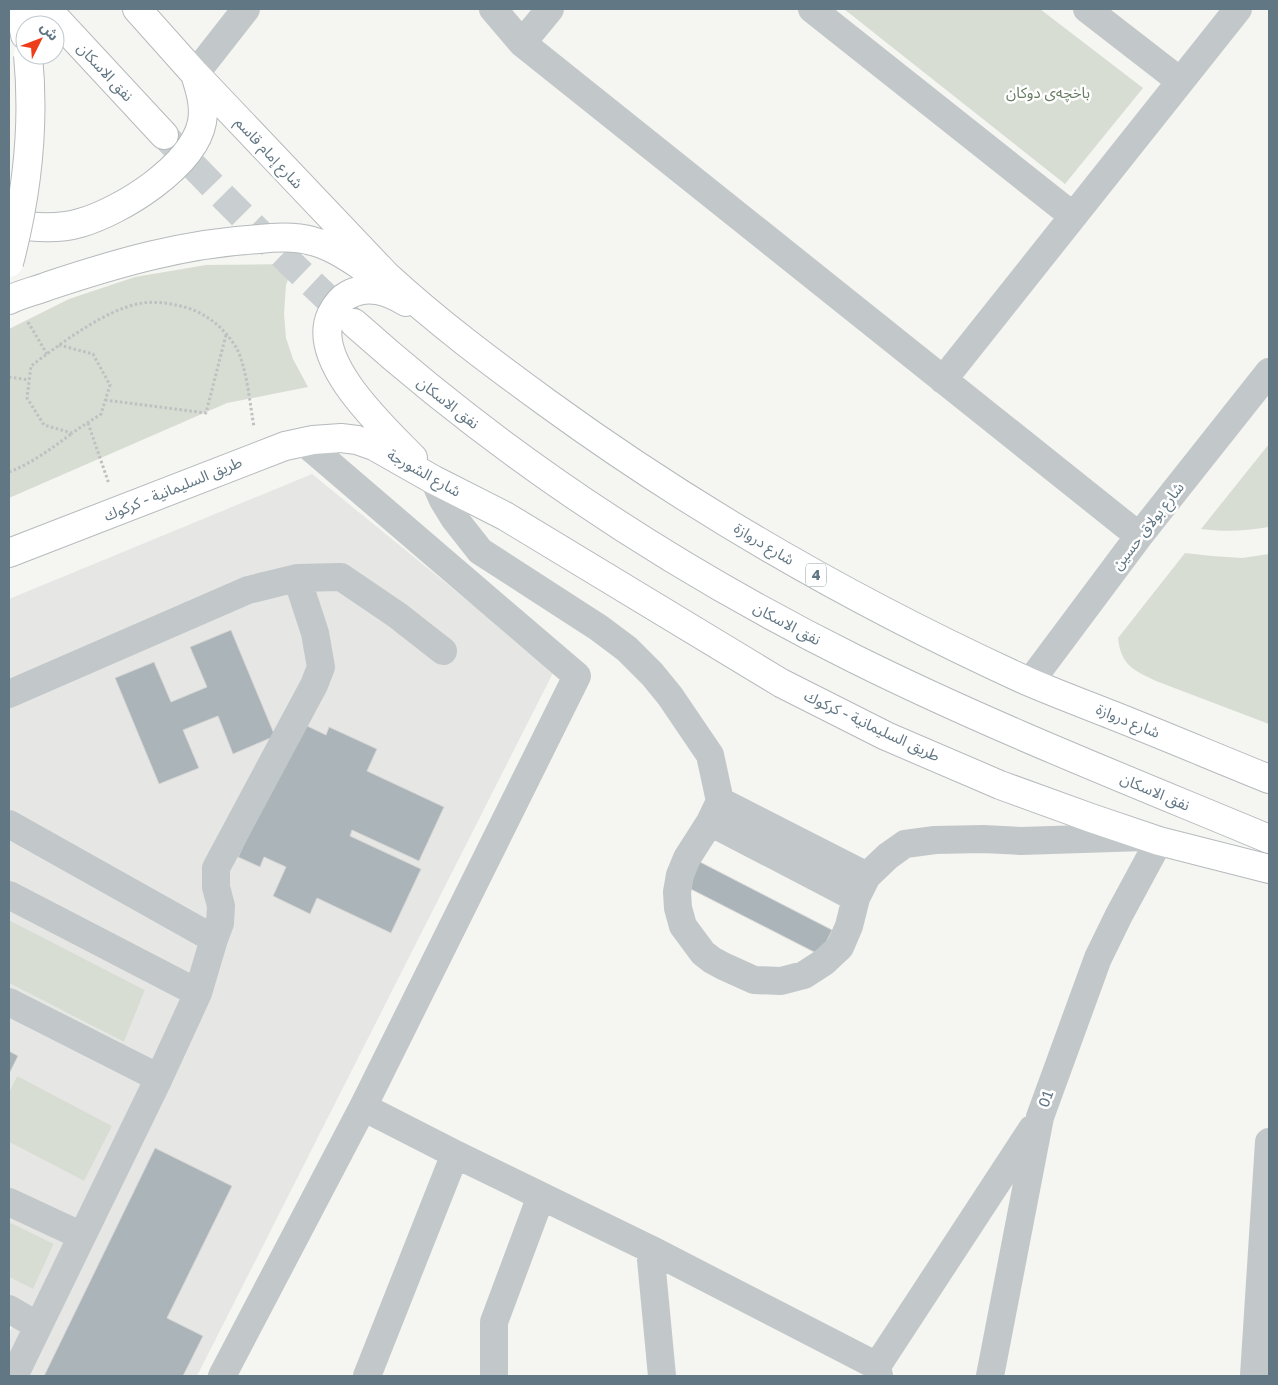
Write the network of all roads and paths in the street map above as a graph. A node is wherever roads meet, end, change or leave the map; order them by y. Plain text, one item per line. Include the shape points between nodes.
1 (47, 9) edge
2 (137, 9) edge
3 (246, 9) edge
4 (493, 9) edge
5 (550, 9) edge
6 (812, 9) edge
7 (1087, 9) edge
8 (1238, 9) edge
9 (522, 44) junction
10 (29, 65) edge
11 (195, 74) junction
12 (1180, 81) junction
13 (164, 135) tunnel mouth
14 (1073, 216) junction
15 (9, 223) edge
16 (9, 264) edge
17 (406, 293) junction
18 (11, 299) edge
19 (354, 323) tunnel mouth
20 (226, 334) junction
21 (457, 336) junction
22 (59, 345) junction
23 (47, 354) junction
24 (1269, 372) edge
25 (9, 377) edge
26 (29, 380) junction
27 (943, 380) junction
28 (105, 400) junction
29 (88, 423) junction
30 (72, 433) junction
31 (341, 438) joint
32 (304, 442) junction
33 (259, 455) junction
34 (9, 472) edge
35 (434, 480) junction
36 (119, 511) junction
37 (505, 516) joint
38 (1139, 536) junction
39 (480, 550) junction
40 (9, 553) edge
41 (461, 575) junction
42 (297, 578) junction
43 (444, 651) dead end
44 (1030, 682) junction
45 (9, 694) edge
46 (1269, 779) edge
47 (715, 811) junction
48 (9, 824) edge
49 (1153, 839) junction
50 (1269, 839) edge
51 (1269, 869) edge
52 (861, 887) junction
53 (9, 895) edge
54 (214, 940) junction
55 (198, 993) junction
56 (9, 1002) edge
57 (159, 1078) junction
58 (363, 1107) junction
59 (1040, 1117) junction
60 (1269, 1142) edge
61 (455, 1154) junction
62 (541, 1196) junction
63 (9, 1202) edge
64 (82, 1236) junction
65 (650, 1249) junction
66 (9, 1309) edge
67 (38, 1326) junction
68 (878, 1371) edge
69 (14, 1376) edge
70 (222, 1376) edge
71 (367, 1376) edge
72 (494, 1376) edge
73 (662, 1376) edge
74 (990, 1376) edge
75 (1254, 1376) edge

1 - 13 main road, نفق الاسكان
2 - 11 main road, شارع إمام قاسم
3 - 11 street
4 - 9 street
5 - 9 street
6 - 14 street
7 - 12 street
8 - 12 street
9 - 27 street
10 - 16 main road, bridge via 29,155 18,230
11 - 15 main road via 203,104 200,129 185,154 162,178 115,209 79,224 36,228
11 - 17 main road, شارع إمام قاسم via 370,260
12 - 14 street
14 - 27 street
17 - 18 main road via 344,254 294,237 244,239 158,253 85,273
17 - 21 main road, شارع دروازة / 4
18 - 23 path
19 - 50 main road, نفق الاسكان via 457,411 523,460 676,561 743,600 854,659 968,712
20 - 22 path via 198,312 160,302 143,303 108,315
20 - 28 path via 206,413
20 - 33 path via 243,366
21 - 35 main road via 401,298 372,289 345,297 335,308 328,324 332,355 347,384
21 - 44 main road, شارع دروازة / 4 via 590,434 770,549 872,606
22 - 23 path
22 - 28 path via 92,354 110,385
23 - 26 path via 31,366
24 - 38 street, شارع بولاق حسين
25 - 26 path
26 - 30 path via 27,398 44,425
27 - 38 street
28 - 29 path via 101,414
29 - 30 path
29 - 36 path
30 - 34 path via 44,455
31 - 32 main road, طريق السليمانية - كركوك
31 - 35 main road, شارع الشورجة via 374,446
32 - 33 main road, طريق السليمانية - كركوك
32 - 41 street
33 - 36 main road, طريق السليمانية - كركوك
35 - 37 main road, شارع الشورجة
35 - 39 street via 454,518
36 - 40 main road, طريق السليمانية - كركوك
37 - 49 main road, طريق السليمانية - كركوك via 781,683 877,732 1000,785
38 - 44 street, شارع بولاق حسين
39 - 41 street
39 - 47 street via 599,628 652,674 710,755
41 - 58 street via 577,676
42 - 43 street via 341,576
42 - 45 street via 248,590
42 - 54 street via 315,633 321,667 216,868 221,906
44 - 46 main road, شارع دروازة / 4
47 - 52 street
47 - 52 street via 687,858 677,892 683,926 703,953 718,963 754,980 780,981 804,975 840,947
48 - 54 street
49 - 51 main road, طريق السليمانية - كركوك
49 - 52 street via 983,839 905,844 888,856
49 - 59 street, 01 via 1098,958
53 - 55 street
54 - 55 street
55 - 57 street
56 - 57 street
57 - 64 street
58 - 61 street
58 - 70 street
59 - 68 street
59 - 74 street, 01
60 - 75 street
61 - 62 street
61 - 71 street
62 - 65 street
62 - 72 street via 494,1322
63 - 64 street
64 - 67 street
65 - 68 street
65 - 73 street
66 - 67 street
67 - 69 street

